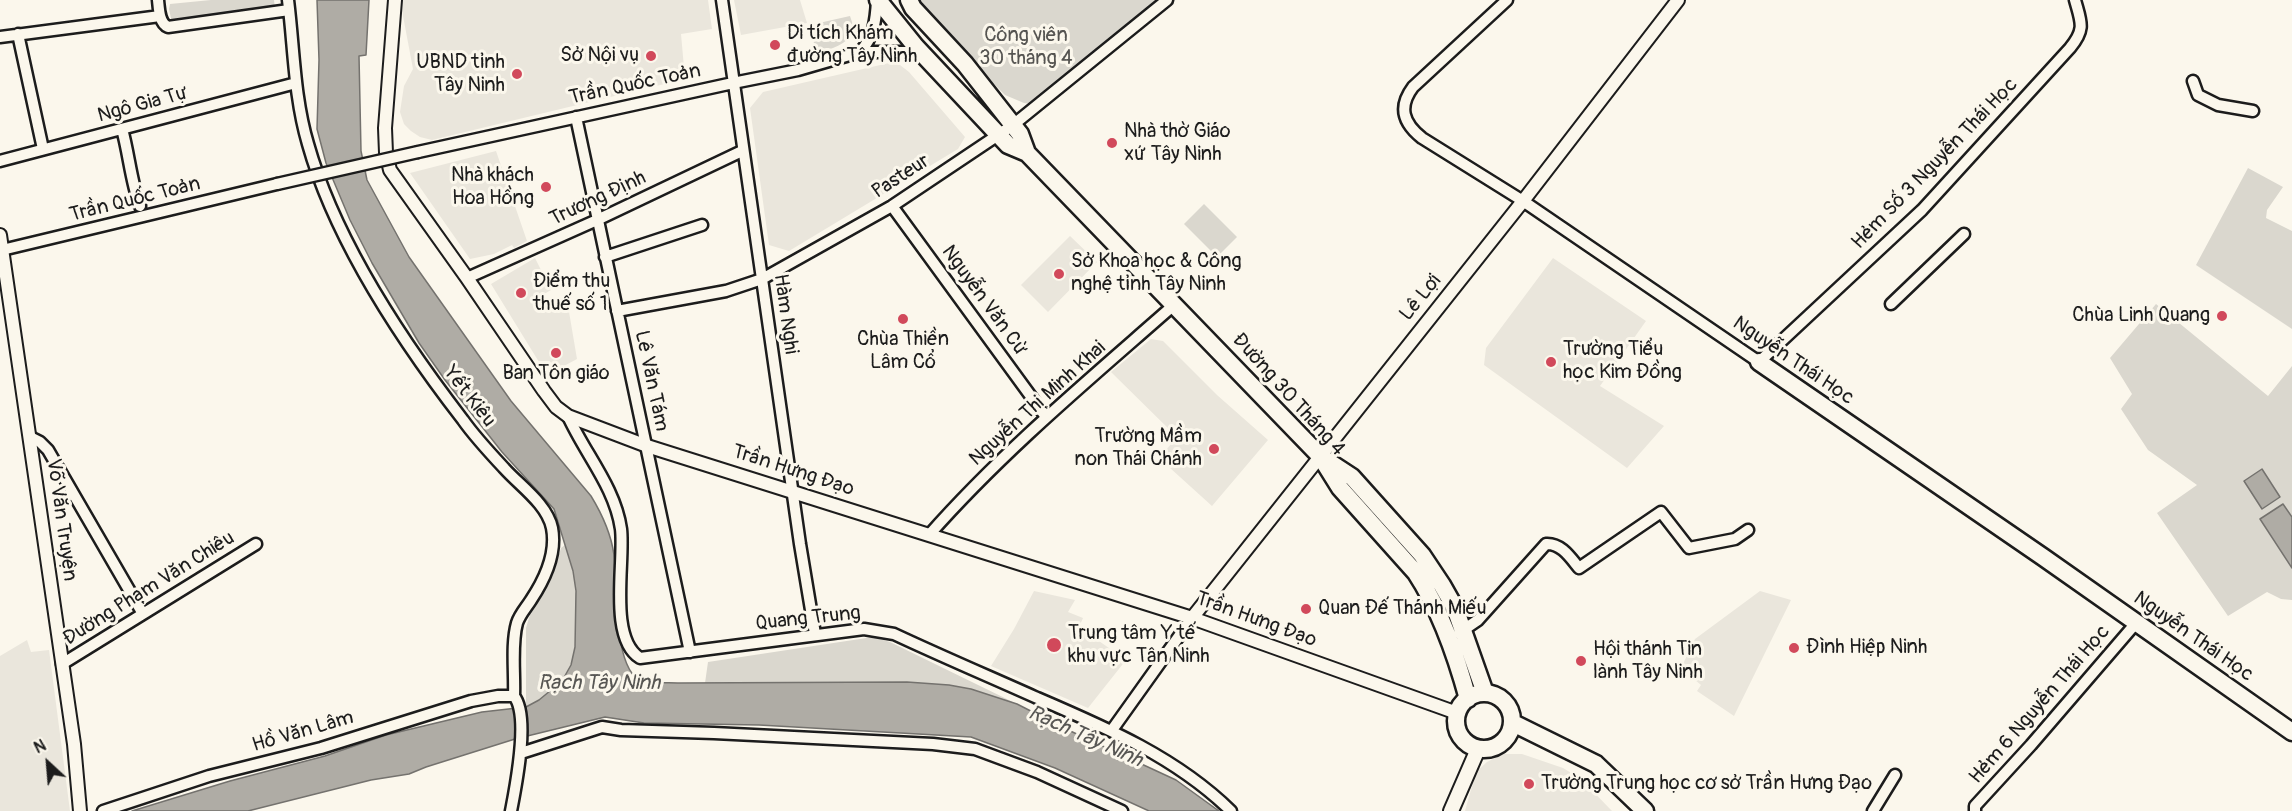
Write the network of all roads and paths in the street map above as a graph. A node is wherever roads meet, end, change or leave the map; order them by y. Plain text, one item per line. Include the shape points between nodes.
1 (158, 0) edge
2 (163, 0) edge
3 (396, 0) edge
4 (722, 0) edge
5 (877, 0) edge
6 (909, 0) edge
7 (1167, 0) edge
8 (1507, 0) edge
9 (1678, 0) edge
10 (2075, 0) edge
11 (289, 5) edge
12 (160, 16) junction
13 (18, 34) junction
14 (0, 37) edge
15 (860, 52) junction
16 (922, 52) junction
17 (2193, 81) dead end
18 (296, 83) junction
19 (733, 83) junction
20 (2253, 111) dead end
21 (576, 117) junction
22 (1013, 125) junction
23 (122, 129) junction
24 (999, 135) junction
25 (44, 149) junction
26 (742, 151) junction
27 (1027, 153) junction
28 (0, 161) edge
29 (1523, 201) junction
30 (140, 206) dead end
31 (892, 206) junction
32 (597, 220) junction
33 (702, 225) dead end
34 (1964, 234) dead end
35 (0, 235) edge
36 (2, 250) junction
37 (606, 257) junction
38 (467, 278) junction
39 (762, 279) junction
40 (1175, 304) junction
41 (1891, 304) dead end
42 (618, 311) junction
43 (1759, 363) junction
44 (568, 416) junction
45 (1046, 417) junction
46 (30, 437) junction
47 (647, 446) junction
48 (1320, 456) junction
49 (792, 491) junction
50 (1748, 530) dead end
51 (929, 535) junction
52 (256, 544) dead end
53 (142, 614) junction
54 (1192, 618) junction
55 (2136, 623) junction
56 (1464, 630) junction
57 (815, 634) junction
58 (1448, 638) junction
59 (690, 652) junction
60 (62, 664) junction
61 (1485, 693) junction
62 (1468, 699) junction
63 (517, 701) junction
64 (1457, 713) junction
65 (1513, 723) junction
66 (1112, 730) junction
67 (2292, 732) edge
68 (1478, 749) junction
69 (521, 753) junction
70 (1895, 775) dead end
71 (80, 811) edge
72 (103, 811) edge
73 (511, 811) edge
74 (1122, 811) edge
75 (1231, 811) edge
76 (1451, 811) edge
77 (1645, 811) edge
78 (1873, 811) edge
79 (1975, 811) edge

1 - 2 street
1 - 12 street
3 - 38 street, Trần Hưng Đạo via 385,128 387,161 393,177
4 - 19 street, Hàm Nghi
5 - 15 street via 874,29
5 - 16 main road, Đường 30 Tháng 4
6 - 22 main road, Đường 30 Tháng 4
7 - 22 street, Pasteur
8 - 29 street, Nguyễn Thái Học via 1413,87 1403,109 1410,126 1422,138
9 - 29 street, Lê Lợi
10 - 43 street, Hẻm Số 3 Nguyễn Thái Học via 2082,25 2070,48 1922,210
11 - 12 street via 168,27
11 - 18 street, Yết Kiêu
12 - 13 street
13 - 14 street
13 - 25 street
15 - 16 street, Trần Quốc Toản
15 - 19 street, Trần Quốc Toản
16 - 24 main road, Đường 30 Tháng 4
17 - 20 street via 2198,95 2218,105
18 - 23 street, Ngô Gia Tự
18 - 63 street, Yết Kiêu via 307,142 322,188 361,266 432,379 464,422 548,516 552,527 552,553 546,574 517,624
19 - 21 street, Trần Quốc Toản
19 - 26 street, Hàm Nghi
21 - 32 street, Lê Văn Tám
21 - 36 street, Trần Quốc Toản, bridge
22 - 24 street, Pasteur
22 - 27 main road, Đường 30 Tháng 4 via 1023,138
23 - 25 street, Ngô Gia Tự
23 - 30 street
24 - 27 main road, Đường 30 Tháng 4 via 1008,145
24 - 31 street, Pasteur
25 - 28 street, Ngô Gia Tự
26 - 32 street, Trương Định
26 - 39 street, Hàm Nghi
27 - 40 main road, Đường 30 Tháng 4
29 - 43 street, Nguyễn Thái Học
29 - 48 street, Lê Lợi
31 - 39 street, Pasteur
31 - 45 street, Nguyễn Văn Cừ
32 - 37 street, Lê Văn Tám
32 - 38 street, Trương Định
33 - 37 street
34 - 41 street
35 - 36 street, Võ Văn Truyện
36 - 46 street, Võ Văn Truyện
37 - 42 street, Lê Văn Tám
38 - 44 street, Trần Hưng Đạo via 544,391
39 - 42 street, Pasteur via 726,291
39 - 49 street, Hàm Nghi
40 - 45 street, Nguyễn Thị Minh Khai
40 - 48 main road, Đường 30 Tháng 4
42 - 47 street, Lê Văn Tám
43 - 55 main road, Nguyễn Thái Học
44 - 47 street, Trần Hưng Đạo
44 - 59 street, Quang Trung via 603,477 621,529 621,612 630,649 640,658
45 - 51 street, Nguyễn Thị Minh Khai
46 - 53 street via 48,450
46 - 60 street, Võ Văn Truyện
47 - 49 street, Trần Hưng Đạo
47 - 59 street, Lê Văn Tám
48 - 54 street, Lê Lợi
48 - 56 main road via 1352,477 1422,555
48 - 58 main road, Đường 30 Tháng 4 via 1341,488 1416,573 1437,608
49 - 51 street, Trần Hưng Đạo
49 - 57 street, Hàm Nghi
50 - 56 street via 1735,539 1689,548 1661,512 1579,568 1559,546 1546,544 1478,620
51 - 54 street, Trần Hưng Đạo
52 - 53 street, Đường Phạm Văn Chiêu
53 - 60 street, Đường Phạm Văn Chiêu
54 - 64 street, Trần Hưng Đạo
54 - 66 street
55 - 67 main road, Nguyễn Thái Học
55 - 79 street, Hẻm 6 Nguyễn Thái Học via 1975,806
56 - 58 street
56 - 61 main road
57 - 59 street, Quang Trung
57 - 66 street, Quang Trung via 864,629 894,634
58 - 62 main road, Đường 30 Tháng 4
60 - 71 street, Võ Văn Truyện
61 - 62 main road
61 - 65 main road via 1503,700
62 - 64 main road
63 - 69 street, Yết Kiêu
63 - 72 street, Hồ Văn Lâm via 498,696 471,701 321,748 209,776
64 - 68 main road via 1462,739
65 - 68 main road via 1501,744
65 - 77 main road via 1596,764
66 - 75 street, Quang Trung via 1205,786
68 - 76 main road
69 - 73 street, Yết Kiêu
69 - 74 street via 610,727 933,744 992,754
70 - 78 street

